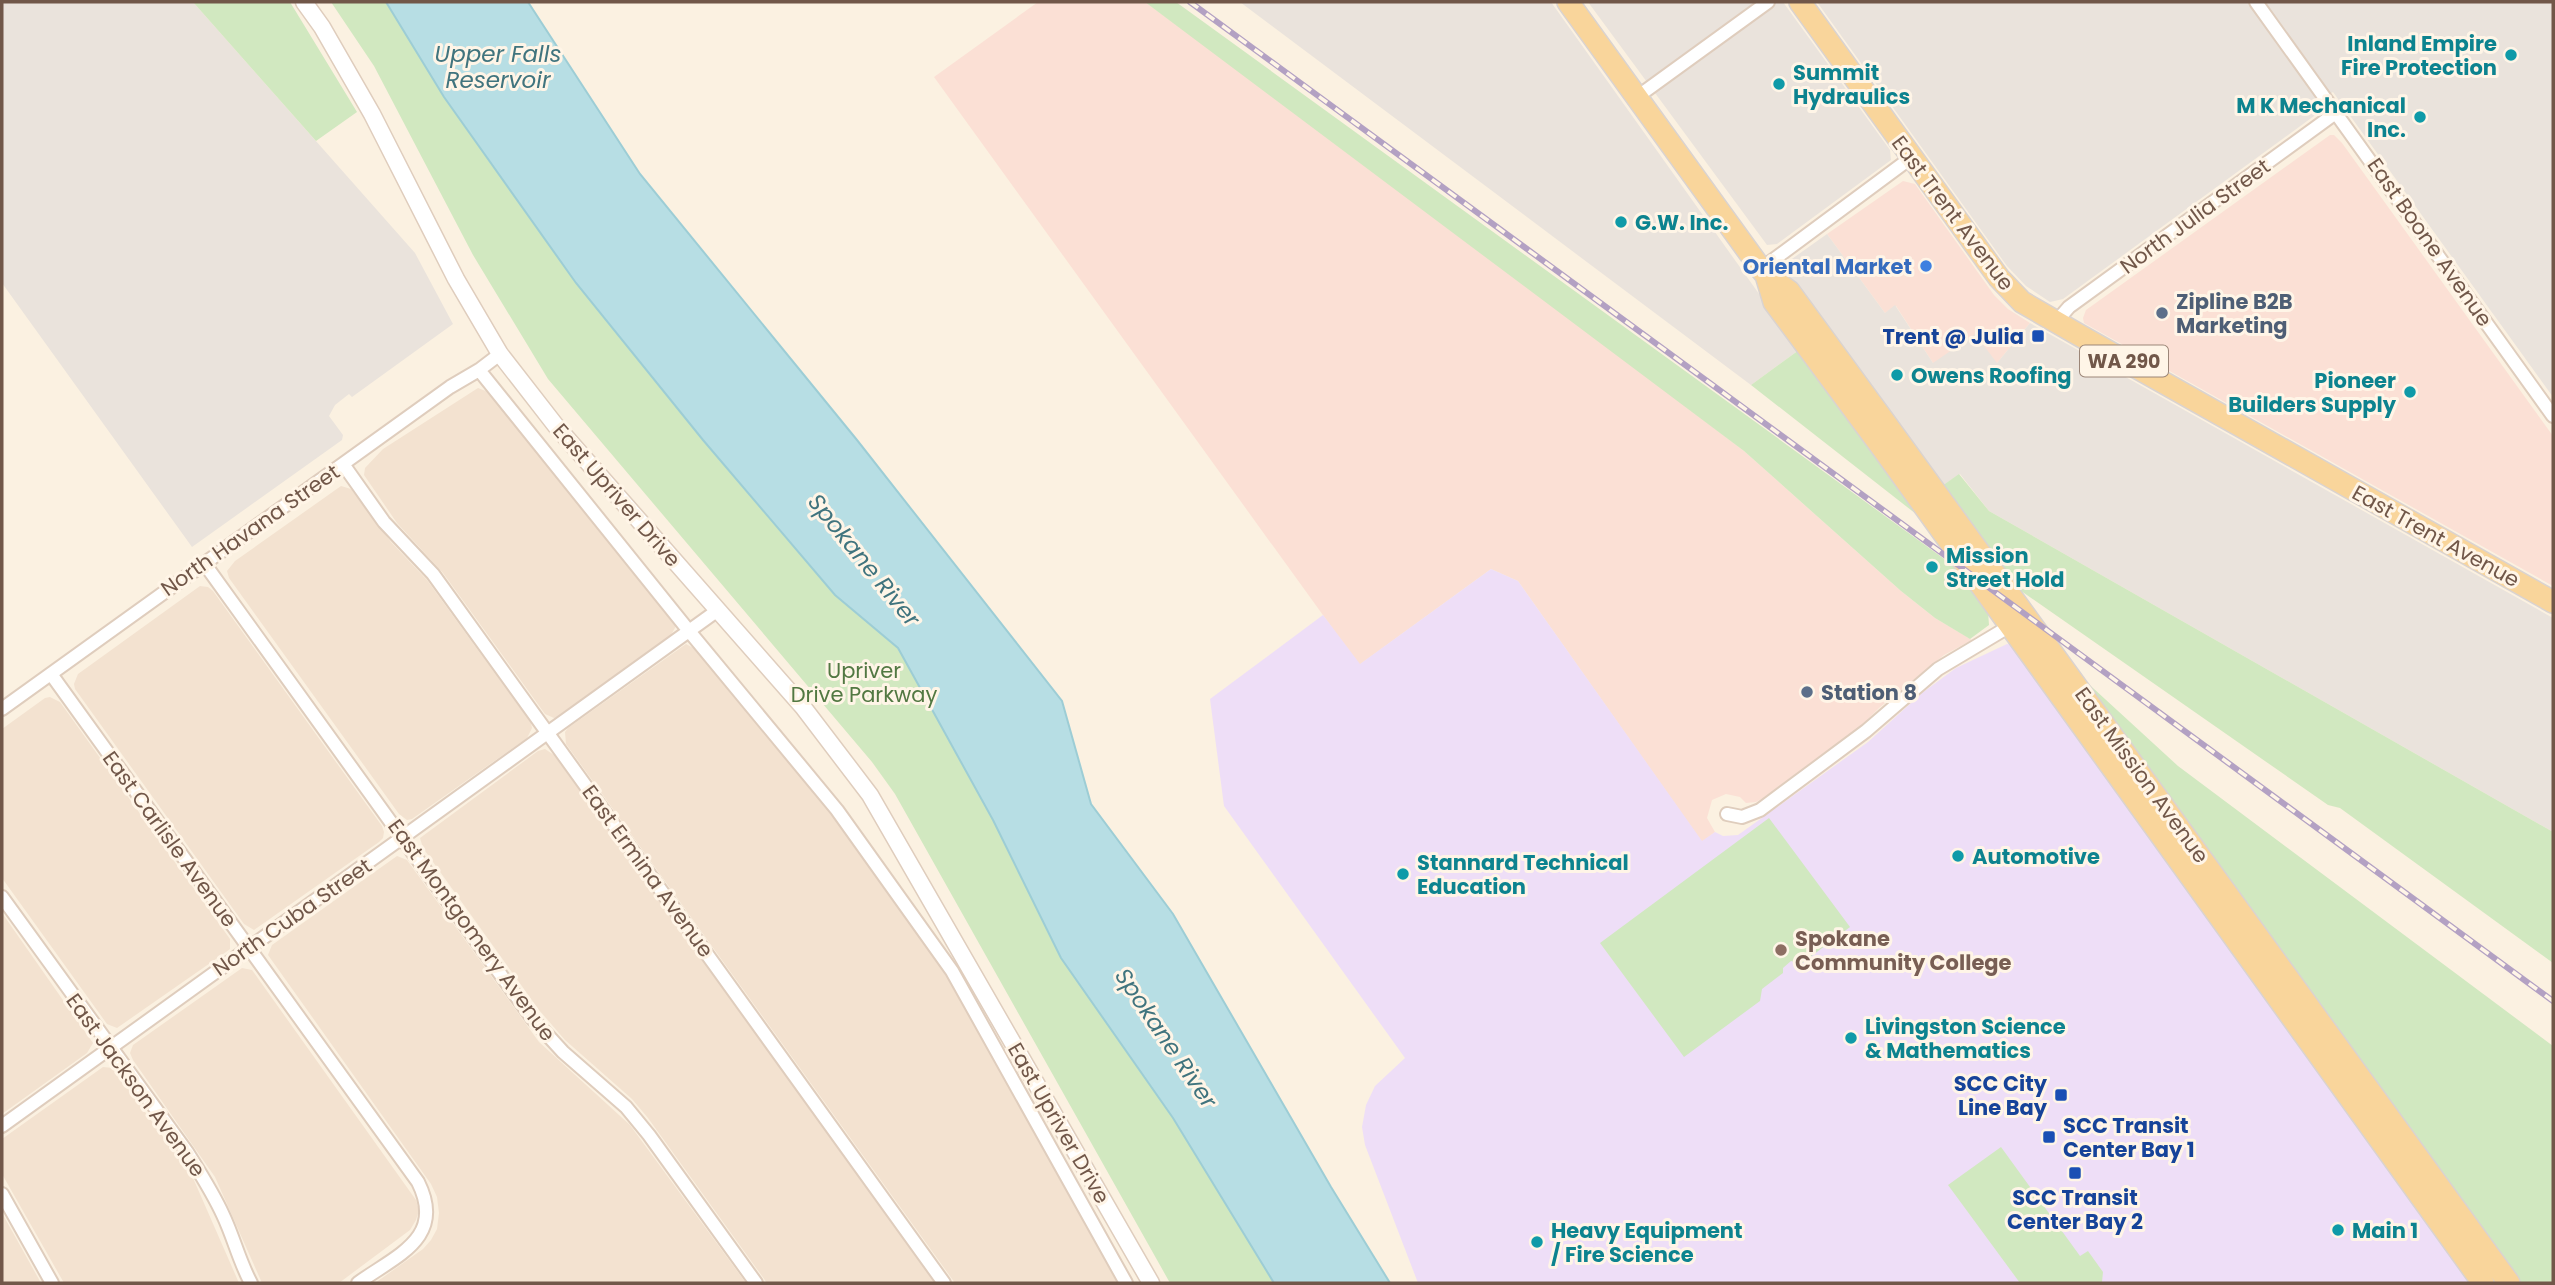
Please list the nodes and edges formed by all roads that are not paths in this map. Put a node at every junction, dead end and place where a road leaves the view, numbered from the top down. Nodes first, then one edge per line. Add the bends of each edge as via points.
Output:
1 (304, 2) edge
2 (1568, 2) edge
3 (1768, 2) edge
4 (1800, 2) edge
5 (2256, 2) edge
6 (1637, 97) junction
7 (2337, 112) junction
8 (1912, 158) junction
9 (1763, 272) junction
10 (2056, 323) junction
11 (500, 354) junction
12 (479, 370) junction
13 (2553, 416) edge
14 (343, 464) junction
15 (204, 562) junction
16 (2553, 602) edge
17 (719, 610) junction
18 (2018, 621) junction
19 (689, 631) junction
20 (51, 674) junction
21 (2, 709) edge
22 (549, 733) junction
23 (1727, 814) dead end
24 (404, 838) junction
25 (2, 897) edge
26 (248, 948) junction
27 (968, 963) junction
28 (952, 971) junction
29 (109, 1048) junction
30 (2, 1126) edge
31 (2, 1195) edge
32 (52, 1283) edge
33 (251, 1283) edge
34 (358, 1283) edge
35 (756, 1283) edge
36 (944, 1283) edge
37 (1126, 1283) edge
38 (1152, 1283) edge
39 (2483, 1283) edge
40 (2509, 1283) edge

1 - 11 street, East Upriver Drive via 372,114 456,279
2 - 6 main road, East Mission Avenue
3 - 6 street
4 - 8 main road, East Trent Avenue / WA 290
5 - 7 street, East Boone Avenue
6 - 9 main road, East Mission Avenue
7 - 10 street, North Julia Street via 2069,307
7 - 13 street, East Boone Avenue
8 - 9 street
8 - 10 main road, East Trent Avenue / WA 290 via 2004,285
9 - 18 main road, East Mission Avenue via 1774,302
10 - 16 main road, East Trent Avenue / WA 290
11 - 12 street, North Havana Street
11 - 17 street, East Upriver Drive via 556,426
12 - 14 street, North Havana Street
12 - 19 street, East Upriver Drive
14 - 15 street, North Havana Street
14 - 22 street, East Ermina Avenue via 384,522 433,573
15 - 20 street, North Havana Street
15 - 24 street, East Montgomery Avenue
17 - 19 street, North Cuba Street
17 - 27 street, East Upriver Drive via 803,707 870,795
18 - 23 street via 1938,669 1866,731 1760,810 1742,817
18 - 39 main road, East Mission Avenue
18 - 40 main road, East Mission Avenue
19 - 22 street, North Cuba Street
19 - 28 street, East Upriver Drive via 837,810
20 - 21 street, North Havana Street
20 - 26 street, East Carlisle Avenue
22 - 24 street, North Cuba Street
22 - 36 street, East Ermina Avenue
24 - 26 street, North Cuba Street
24 - 35 street, East Montgomery Avenue via 531,1018 626,1107
25 - 29 street, East Jackson Avenue
26 - 29 street, North Cuba Street
26 - 34 street, East Carlisle Avenue via 424,1195 428,1212 424,1231
27 - 28 street
27 - 38 street, East Upriver Drive
28 - 37 street, East Upriver Drive
29 - 30 street, North Cuba Street
29 - 33 street, East Jackson Avenue via 209,1186
31 - 32 street

